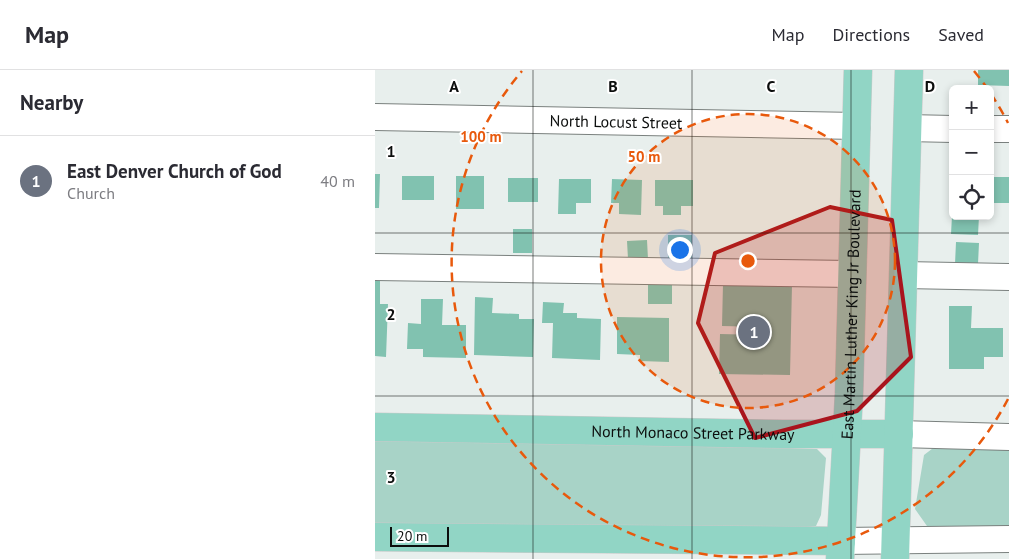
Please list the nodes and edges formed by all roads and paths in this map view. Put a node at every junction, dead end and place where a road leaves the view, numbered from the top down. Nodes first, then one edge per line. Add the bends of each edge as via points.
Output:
1 (858, 70) edge
2 (909, 70) edge
3 (375, 117) edge
4 (857, 126) junction
5 (931, 129) edge
6 (994, 129) edge
7 (1009, 130) edge
8 (375, 267) edge
9 (853, 274) junction
10 (904, 275) junction
11 (1009, 277) edge
12 (375, 427) edge
13 (847, 434) junction
14 (899, 434) junction
15 (1009, 437) edge
16 (375, 537) edge
17 (1009, 539) edge
18 (841, 550) edge
19 (895, 550) edge

1 - 4 main road, East Martin Luther King Jr Boulevard
2 - 5 main road
3 - 4 street, North Locust Street
4 - 9 main road, East Martin Luther King Jr Boulevard
5 - 10 main road
6 - 7 street
8 - 9 street
9 - 13 main road, East Martin Luther King Jr Boulevard
10 - 11 street
10 - 14 main road
12 - 13 main road, North Monaco Street Parkway
13 - 14 main road, North Monaco Street Parkway
13 - 18 main road, East Martin Luther King Jr Boulevard
14 - 15 street, North Monaco Street Parkway
14 - 19 main road
16 - 18 main road
17 - 19 street
18 - 19 street

